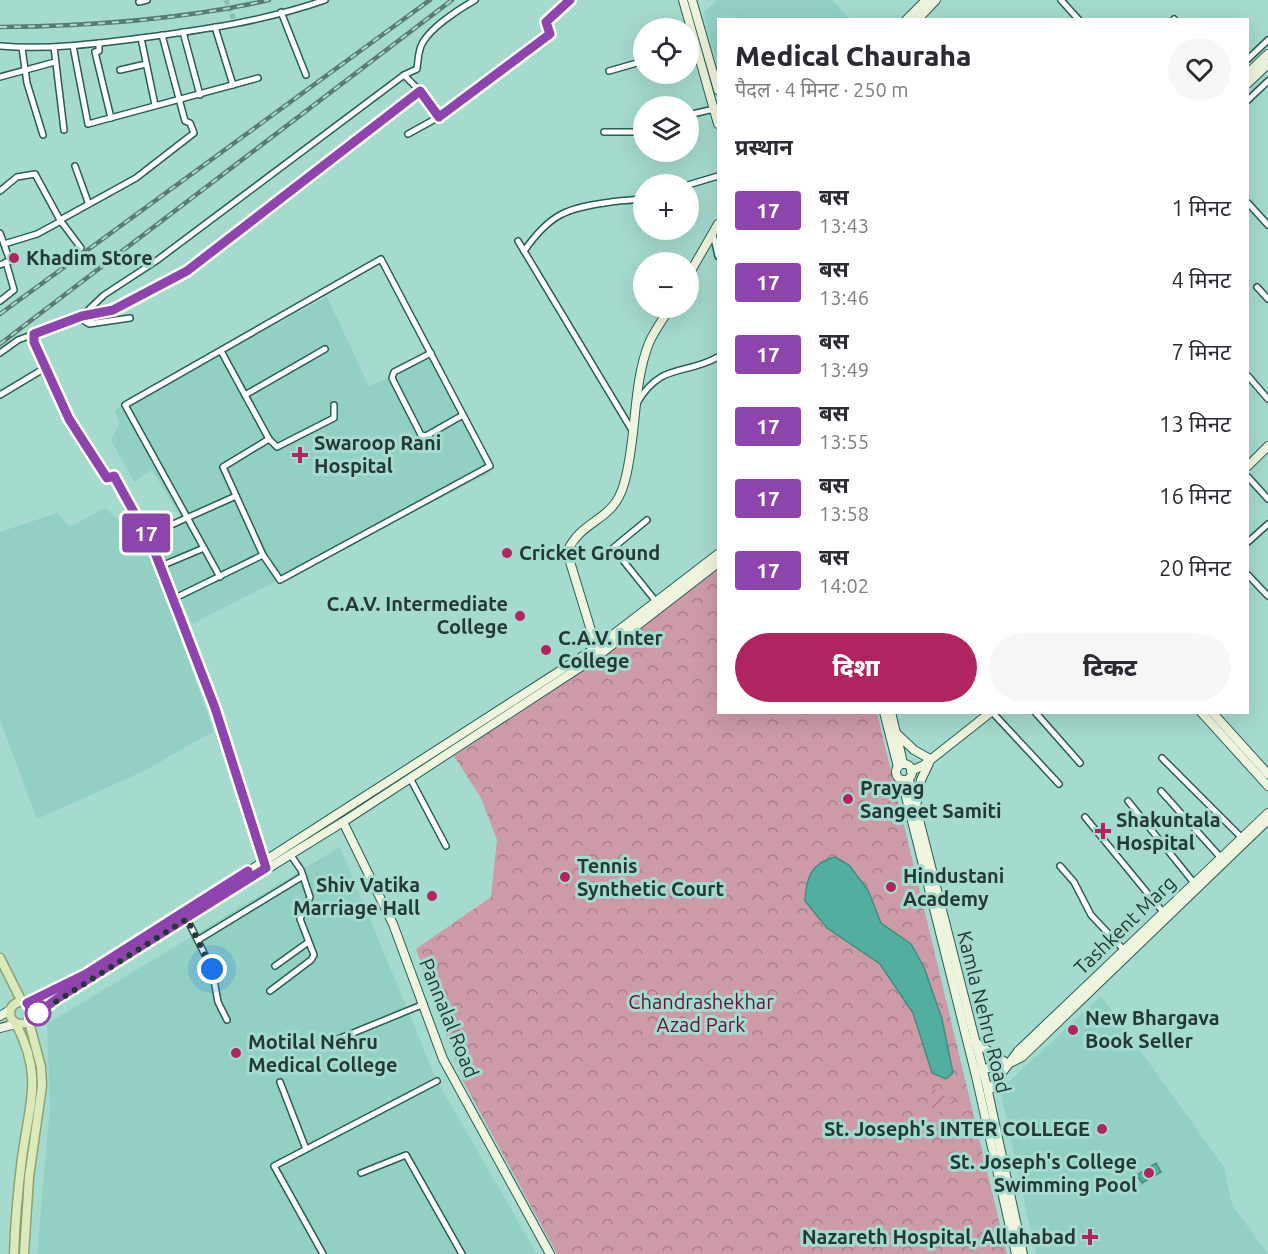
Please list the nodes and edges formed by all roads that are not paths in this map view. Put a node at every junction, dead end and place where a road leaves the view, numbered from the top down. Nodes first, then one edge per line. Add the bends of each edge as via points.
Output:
1 (147, 0) edge
2 (325, 0) edge
3 (475, 0) edge
4 (570, 0) edge
5 (683, 0) edge
6 (692, 0) edge
7 (926, 0) edge
8 (936, 0) edge
9 (1061, 0) edge
10 (139, 2) dead end
11 (281, 12) junction
12 (686, 18) edge
13 (908, 18) edge
14 (918, 18) edge
15 (1077, 18) edge
16 (215, 27) junction
17 (183, 32) junction
18 (162, 35) junction
19 (141, 38) junction
20 (1268, 40) edge
21 (99, 43) junction
22 (0, 46) edge
23 (73, 46) junction
24 (54, 47) junction
25 (22, 48) junction
26 (1268, 54) edge
27 (1249, 58) edge
28 (55, 62) junction
29 (146, 64) junction
30 (633, 64) edge
31 (1268, 64) edge
32 (699, 67) edge
33 (25, 70) junction
34 (120, 70) dead end
35 (609, 71) dead end
36 (1249, 72) edge
37 (306, 75) dead end
38 (404, 75) junction
39 (0, 77) edge
40 (258, 78) dead end
41 (1268, 81) edge
42 (1249, 82) edge
43 (233, 85) junction
44 (717, 87) edge
45 (420, 91) junction
46 (200, 95) junction
47 (181, 99) junction
48 (1249, 99) edge
49 (155, 105) junction
50 (714, 109) junction
51 (699, 112) edge
52 (111, 117) junction
53 (439, 117) junction
54 (717, 120) edge
55 (63, 130) dead end
56 (604, 132) dead end
57 (633, 132) edge
58 (408, 134) dead end
59 (43, 135) dead end
60 (75, 166) dead end
61 (717, 176) edge
62 (699, 182) edge
63 (0, 191) edge
64 (633, 199) edge
65 (88, 202) junction
66 (1249, 204) edge
67 (61, 220) junction
68 (1268, 225) edge
69 (717, 226) edge
70 (0, 233) edge
71 (713, 234) junction
72 (518, 241) dead end
73 (4, 244) junction
74 (81, 248) dead end
75 (525, 251) junction
76 (717, 252) edge
77 (699, 258) edge
78 (3, 264) edge
79 (1257, 286) dead end
80 (1268, 299) edge
81 (0, 301) edge
82 (80, 317) junction
83 (130, 318) dead end
84 (664, 318) edge
85 (34, 334) junction
86 (325, 350) dead end
87 (221, 351) junction
88 (0, 353) edge
89 (430, 353) junction
90 (717, 357) edge
91 (45, 368) junction
92 (1249, 377) edge
93 (1255, 385) junction
94 (1249, 390) edge
95 (0, 395) edge
96 (245, 395) junction
97 (1268, 399) edge
98 (637, 403) junction
99 (334, 405) dead end
100 (463, 415) junction
101 (633, 432) junction
102 (269, 439) junction
103 (1268, 446) edge
104 (1249, 465) edge
105 (1249, 478) edge
106 (236, 496) junction
107 (1268, 499) edge
108 (188, 518) junction
109 (647, 520) dead end
110 (1268, 524) edge
111 (162, 529) dead end
112 (1249, 541) edge
113 (204, 548) junction
114 (263, 555) junction
115 (717, 555) edge
116 (717, 564) edge
117 (160, 566) junction
118 (1249, 576) edge
119 (220, 577) junction
120 (1268, 596) edge
121 (173, 599) junction
122 (659, 605) junction
123 (598, 651) junction
124 (885, 714) edge
125 (891, 714) edge
126 (988, 714) edge
127 (993, 714) edge
128 (1037, 714) edge
129 (1203, 714) edge
130 (1214, 714) edge
131 (896, 733) junction
132 (1162, 758) dead end
133 (930, 759) junction
134 (1080, 763) dead end
135 (905, 767) junction
136 (1268, 774) edge
137 (410, 778) junction
138 (905, 781) junction
139 (1059, 784) dead end
140 (1268, 786) edge
141 (1161, 791) dead end
142 (1128, 801) dead end
143 (916, 808) junction
144 (1268, 813) edge
145 (1085, 817) dead end
146 (1268, 820) edge
147 (343, 822) junction
148 (1242, 838) junction
149 (446, 846) dead end
150 (290, 854) junction
151 (1221, 858) junction
152 (265, 865) junction
153 (1060, 866) dead end
154 (303, 876) junction
155 (1194, 883) junction
156 (1163, 912) junction
157 (187, 919) junction
158 (198, 940) junction
159 (307, 943) junction
160 (1124, 950) junction
161 (0, 958) edge
162 (275, 966) dead end
163 (270, 991) dead end
164 (424, 1004) junction
165 (18, 1005) junction
166 (0, 1016) edge
167 (227, 1020) dead end
168 (30, 1021) junction
169 (16, 1024) junction
170 (0, 1028) edge
171 (975, 1042) junction
172 (326, 1044) dead end
173 (1008, 1064) junction
174 (978, 1071) junction
175 (437, 1081) dead end
176 (280, 1082) dead end
177 (988, 1092) junction
178 (306, 1149) junction
179 (361, 1173) dead end
180 (14, 1254) edge
181 (24, 1254) edge
182 (323, 1254) edge
183 (462, 1254) edge
184 (550, 1254) edge
185 (1016, 1254) edge
186 (1023, 1254) edge

1 - 10 street
2 - 11 street
3 - 38 street via 433,32 421,46 417,69
4 - 53 street via 546,22 550,34
5 - 12 main road
6 - 44 main road
7 - 13 main road
8 - 14 main road
9 - 15 street
11 - 16 street
11 - 37 street
16 - 17 street
16 - 43 street
17 - 18 street
17 - 46 street
18 - 19 street
18 - 47 street
19 - 21 street
19 - 29 street
20 - 27 street
21 - 23 street
21 - 52 street via 99,51 95,52
22 - 25 street
23 - 24 street
23 - 52 street via 88,124
24 - 25 street
24 - 28 street
25 - 33 street
26 - 36 main road
28 - 33 street
28 - 55 street
29 - 34 street
29 - 49 street
30 - 35 street
31 - 42 main road
32 - 50 main road
33 - 39 street
33 - 59 street
38 - 45 street
38 - 82 street via 156,261 104,295
40 - 43 street
41 - 48 street
43 - 46 street
45 - 53 street
45 - 82 street via 187,271 113,310
46 - 47 street
47 - 49 street
47 - 65 street via 185,121 194,133 136,178
49 - 52 street
50 - 51 street
50 - 54 main road
53 - 58 street
56 - 57 street
60 - 65 street
61 - 62 street
63 - 67 street via 17,177 35,174
64 - 75 street via 559,214 541,227
65 - 67 street
66 - 68 street
67 - 73 street via 37,234
67 - 74 street
69 - 71 main road
70 - 73 street
71 - 76 street
71 - 77 main road
72 - 75 street
73 - 78 street via 10,261
75 - 101 street
78 - 81 street via 14,290
79 - 80 street
82 - 83 street via 89,324
82 - 85 street
84 - 98 main road via 649,344
85 - 88 street
85 - 91 street
86 - 96 street
87 - 89 street via 381,259
87 - 96 street
87 - 108 street via 125,405
89 - 100 street
89 - 100 street via 394,372 392,378 421,435 426,436
90 - 98 street via 667,372 647,387
91 - 95 street
91 - 117 street via 90,453 107,478 114,476
92 - 93 street
93 - 94 street
93 - 97 street
96 - 102 street
98 - 101 main road
99 - 102 street via 334,418 277,447
100 - 114 street via 490,466 280,580
101 - 123 main road via 625,483 616,505 584,528 567,552
102 - 106 street via 223,467
103 - 104 main road
105 - 107 street
106 - 108 street
106 - 114 street
108 - 111 street
108 - 113 street
109 - 122 street via 613,548
110 - 112 street
113 - 117 street
113 - 119 street
114 - 119 street
115 - 122 main road
116 - 122 main road
117 - 121 street
118 - 120 street
119 - 121 street
121 - 152 street via 215,708
122 - 123 main road
123 - 137 main road
123 - 152 main road
124 - 135 main road
125 - 131 main road
126 - 133 main road
127 - 139 street
128 - 134 street
129 - 140 main road
130 - 136 main road
131 - 133 main road
131 - 135 main road
132 - 148 street
133 - 135 main road
133 - 143 main road
135 - 138 main road
135 - 138 main road via 897,774
137 - 147 main road
137 - 149 street
138 - 143 main road, Kamla Nehru Road
138 - 174 main road, Kamla Nehru Road
141 - 151 street
142 - 155 street
143 - 171 main road, Kamla Nehru Road
144 - 148 main road, Tashkent Marg
145 - 156 street
146 - 173 main road, Tashkent Marg via 1022,1057
147 - 150 main road
147 - 164 main road, Pannalal Road via 393,924
148 - 151 main road, Tashkent Marg
150 - 152 main road
150 - 154 street
151 - 155 main road, Tashkent Marg
152 - 157 main road
152 - 165 main road via 96,968
153 - 160 street via 1074,882 1091,915
154 - 158 street
154 - 159 street via 310,897 300,919
155 - 156 main road, Tashkent Marg
156 - 160 main road, Tashkent Marg
157 - 158 street
157 - 168 main road via 55,1000
158 - 167 street via 212,969 218,1002
159 - 162 street
159 - 163 street via 313,951 311,960
160 - 173 main road, Tashkent Marg
161 - 165 main road
164 - 172 street
164 - 184 main road, Pannalal Road via 443,1059
165 - 166 main road
165 - 168 main road via 32,1010
165 - 169 main road via 10,1017
168 - 169 main road
168 - 181 main road via 42,1086 29,1178
169 - 170 main road
169 - 180 main road via 33,1067 33,1084
171 - 173 main road
171 - 174 main road, Kamla Nehru Road
173 - 174 main road, Tashkent Marg
173 - 177 main road
174 - 177 main road, Kamla Nehru Road
174 - 185 main road, Kamla Nehru Road
175 - 178 street
176 - 178 street
177 - 186 main road, Kamla Nehru Road
178 - 182 street via 274,1166
179 - 183 street via 406,1155

